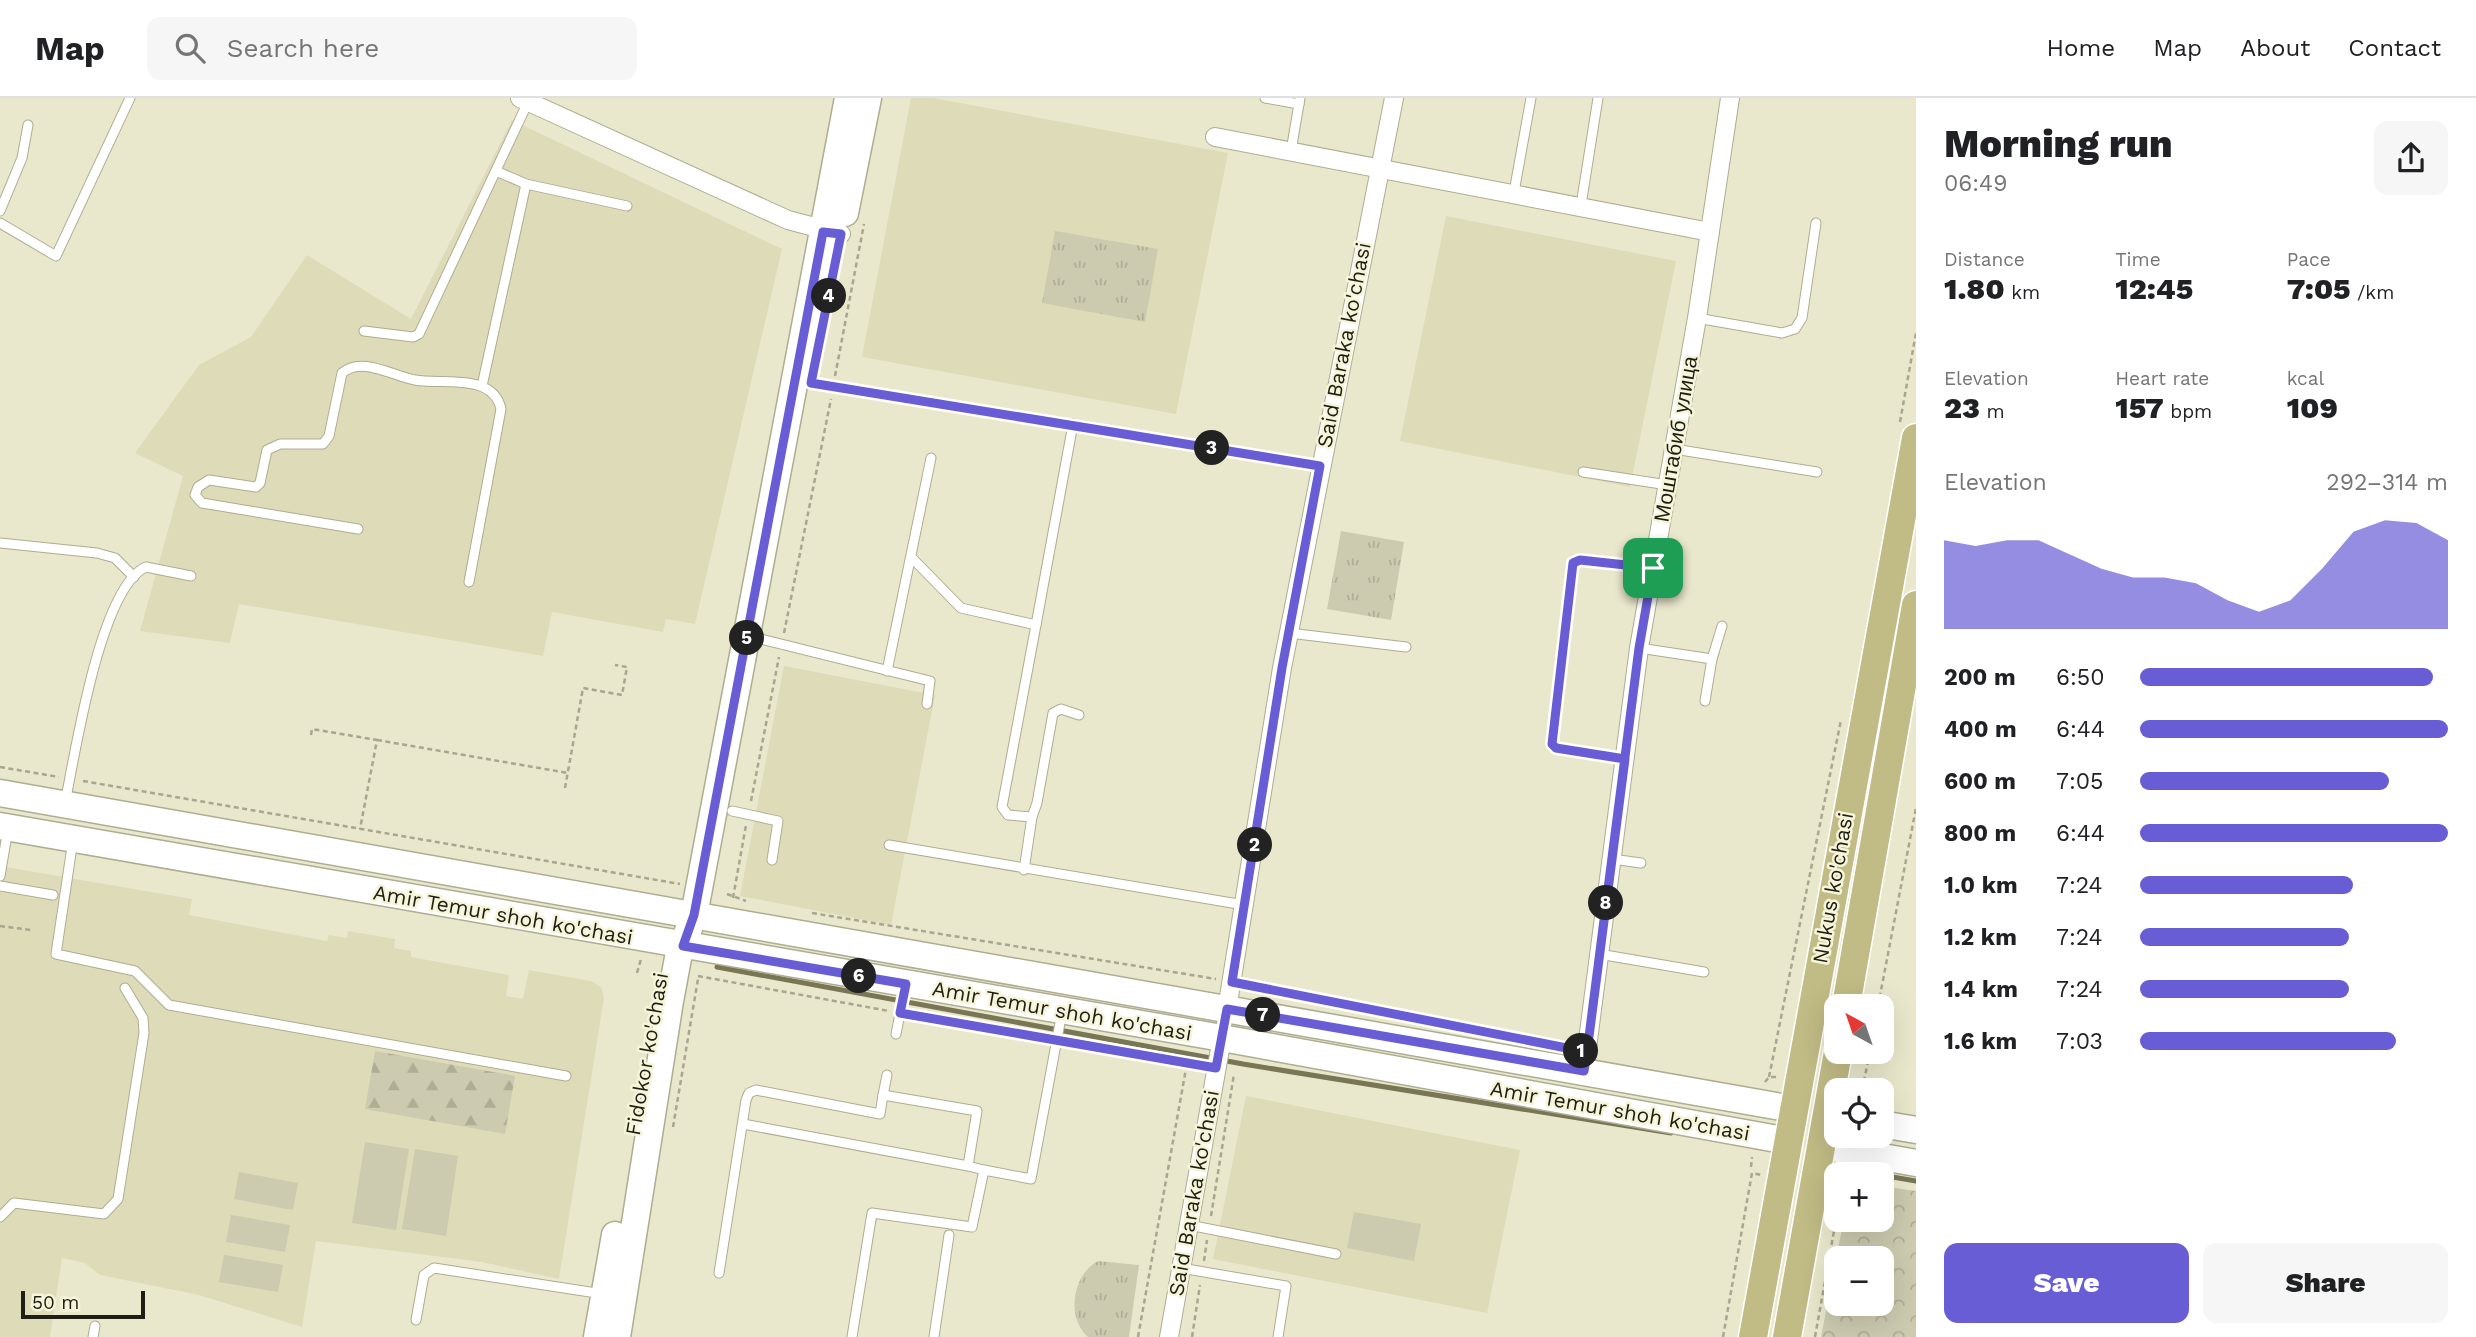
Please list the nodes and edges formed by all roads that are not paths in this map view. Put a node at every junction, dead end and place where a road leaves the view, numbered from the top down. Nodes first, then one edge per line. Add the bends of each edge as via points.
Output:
1 (130, 98) edge
2 (848, 98) edge
3 (868, 98) edge
4 (1265, 98) edge
5 (1394, 98) edge
6 (1531, 98) edge
7 (1598, 98) edge
8 (1730, 98) edge
9 (524, 100) edge
10 (1300, 101) edge
11 (28, 124) dead end
12 (1214, 137) dead end
13 (1291, 151) junction
14 (1379, 167) junction
15 (496, 171) junction
16 (526, 184) junction
17 (1514, 192) junction
18 (1581, 205) junction
19 (627, 206) dead end
20 (0, 211) edge
21 (0, 223) edge
22 (1816, 223) dead end
23 (1710, 232) junction
24 (832, 233) junction
25 (1697, 318) junction
26 (364, 331) dead end
27 (813, 383) junction
28 (482, 386) junction
29 (1073, 424) junction
30 (1916, 438) edge
31 (1674, 449) junction
32 (931, 458) dead end
33 (1320, 466) junction
34 (1583, 472) dead end
35 (1817, 472) dead end
36 (1668, 485) junction
37 (358, 529) dead end
38 (0, 543) edge
39 (911, 557) junction
40 (1653, 568) junction
41 (191, 576) dead end
42 (134, 577) junction
43 (469, 582) dead end
44 (1916, 605) edge
45 (1036, 625) junction
46 (1722, 626) dead end
47 (1289, 633) junction
48 (771, 641) junction
49 (1406, 646) dead end
50 (1639, 648) junction
51 (1712, 659) junction
52 (887, 671) junction
53 (1705, 701) dead end
54 (927, 704) dead end
55 (1079, 715) dead end
56 (1625, 759) junction
57 (66, 791) junction
58 (0, 793) edge
59 (740, 813) junction
60 (1032, 817) junction
61 (4, 826) edge
62 (73, 838) junction
63 (889, 845) dead end
64 (1612, 859) junction
65 (772, 860) dead end
66 (1641, 863) dead end
67 (1024, 870) junction
68 (0, 876) edge
69 (0, 886) edge
70 (53, 895) dead end
71 (1246, 906) junction
72 (703, 917) junction
73 (675, 945) junction
74 (1600, 954) junction
75 (1704, 972) dead end
76 (125, 988) dead end
77 (1848, 994) edge
78 (903, 1000) junction
79 (1227, 1009) junction
80 (1061, 1017) junction
81 (896, 1034) dead end
82 (1222, 1038) junction
83 (1584, 1071) junction
84 (887, 1075) dead end
85 (566, 1076) dead end
86 (883, 1095) junction
87 (1578, 1103) junction
88 (1793, 1109) junction
89 (1824, 1114) edge
90 (743, 1124) junction
91 (1894, 1126) edge
92 (1916, 1130) edge
93 (1824, 1135) edge
94 (1788, 1141) junction
95 (1820, 1146) junction
96 (1916, 1163) edge
97 (968, 1166) junction
98 (984, 1170) junction
99 (0, 1217) edge
100 (1189, 1225) junction
101 (949, 1235) dead end
102 (1336, 1254) dead end
103 (1181, 1268) junction
104 (719, 1273) dead end
105 (604, 1294) junction
106 (416, 1320) dead end
107 (95, 1326) dead end
108 (93, 1337) edge
109 (597, 1337) edge
110 (617, 1337) edge
111 (852, 1337) edge
112 (934, 1337) edge
113 (1169, 1337) edge
114 (1278, 1337) edge
115 (1753, 1337) edge
116 (1787, 1337) edge

1 - 21 lane via 56,256
2 - 24 main road
3 - 24 main road
4 - 10 lane
5 - 14 street, Said Baraka ko'chasi
6 - 17 lane
7 - 18 lane
8 - 23 street, Моштабиб улица
9 - 15 lane
9 - 24 street via 788,220
10 - 13 lane
11 - 20 lane via 22,158
12 - 13 street
13 - 14 street
14 - 17 street
14 - 33 street, Said Baraka ko'chasi
15 - 16 lane
15 - 26 lane via 419,334
16 - 19 lane
16 - 28 lane
17 - 18 street
18 - 23 street
22 - 25 lane via 1802,318 1795,329 1782,333
23 - 25 street, Моштабиб улица
24 - 27 main road
25 - 31 street, Моштабиб улица
27 - 29 lane
27 - 48 main road
27 - 72 main road
28 - 37 lane via 440,379 417,381 350,366 342,373 323,444 274,446 267,450 256,486 209,480 195,495 202,503
28 - 43 lane via 499,400 501,409
29 - 33 lane
29 - 45 lane
30 - 88 main road, Nukus ko'chasi
31 - 35 lane
31 - 36 street, Моштабиб улица
32 - 39 lane
33 - 47 street, Said Baraka ko'chasi
34 - 36 lane
36 - 40 street, Моштабиб улица
38 - 42 lane via 97,552 115,558
39 - 45 lane via 961,608
39 - 52 lane
40 - 50 street, Моштабиб улица
40 - 56 lane via 1573,563 1552,744
41 - 42 lane via 146,567
42 - 57 lane via 98,647
44 - 77 main road, Nukus ko'chasi
45 - 60 lane via 1002,807 1008,815
46 - 51 lane
47 - 49 lane
47 - 71 street, Said Baraka ko'chasi
48 - 52 lane
48 - 59 main road
50 - 51 lane
50 - 56 street, Моштабиб улица
51 - 53 lane
52 - 54 lane via 930,681
55 - 60 lane via 1061,709 1053,713
56 - 64 street, Моштабиб улица
57 - 58 main road, Amir Temur shoh ko'chasi
57 - 72 main road, Amir Temur shoh ko'chasi
59 - 65 lane via 778,821
59 - 72 main road
60 - 67 lane
61 - 62 main road, Amir Temur shoh ko'chasi
61 - 68 lane
62 - 73 main road, Amir Temur shoh ko'chasi
62 - 85 lane via 56,954 135,971 169,1005
63 - 67 lane
64 - 66 lane
64 - 74 street, Моштабиб улица
67 - 71 lane
69 - 70 lane
71 - 79 street, Said Baraka ko'chasi
72 - 73 main road, Fidokor ko'chasi
72 - 79 main road, Amir Temur shoh ko'chasi
73 - 78 main road, Amir Temur shoh ko'chasi
73 - 105 main road, Fidokor ko'chasi
73 - 110 main road, Fidokor ko'chasi
74 - 75 lane
74 - 83 street, Моштабиб улица
76 - 99 lane via 143,1018 144,1033 118,1199 104,1213 14,1203
78 - 80 main road, Amir Temur shoh ko'chasi
78 - 81 lane
79 - 82 main road, Said Baraka ko'chasi
79 - 83 main road, Amir Temur shoh ko'chasi
80 - 82 main road, Amir Temur shoh ko'chasi
80 - 98 lane via 1031,1179
82 - 87 main road, Amir Temur shoh ko'chasi
82 - 100 street, Said Baraka ko'chasi
83 - 87 main road
83 - 88 main road, Amir Temur shoh ko'chasi
84 - 86 lane
86 - 90 lane via 880,1114 756,1090 746,1100
86 - 97 lane via 977,1111
87 - 94 main road, Amir Temur shoh ko'chasi
88 - 89 main road, Amir Temur shoh ko'chasi
88 - 94 main road, Nukus ko'chasi
90 - 97 lane
90 - 104 lane
91 - 92 main road
93 - 95 main road
94 - 95 main road, Amir Temur shoh ko'chasi
94 - 115 main road, Nukus ko'chasi
95 - 96 main road, Amir Temur shoh ko'chasi
95 - 116 main road
97 - 98 lane
98 - 111 lane via 972,1227 872,1213
100 - 102 lane
100 - 103 street, Said Baraka ko'chasi
101 - 112 lane
103 - 113 street, Said Baraka ko'chasi
103 - 114 lane via 1286,1286
105 - 106 lane via 434,1269 424,1275
105 - 109 main road, Fidokor ko'chasi
107 - 108 lane

